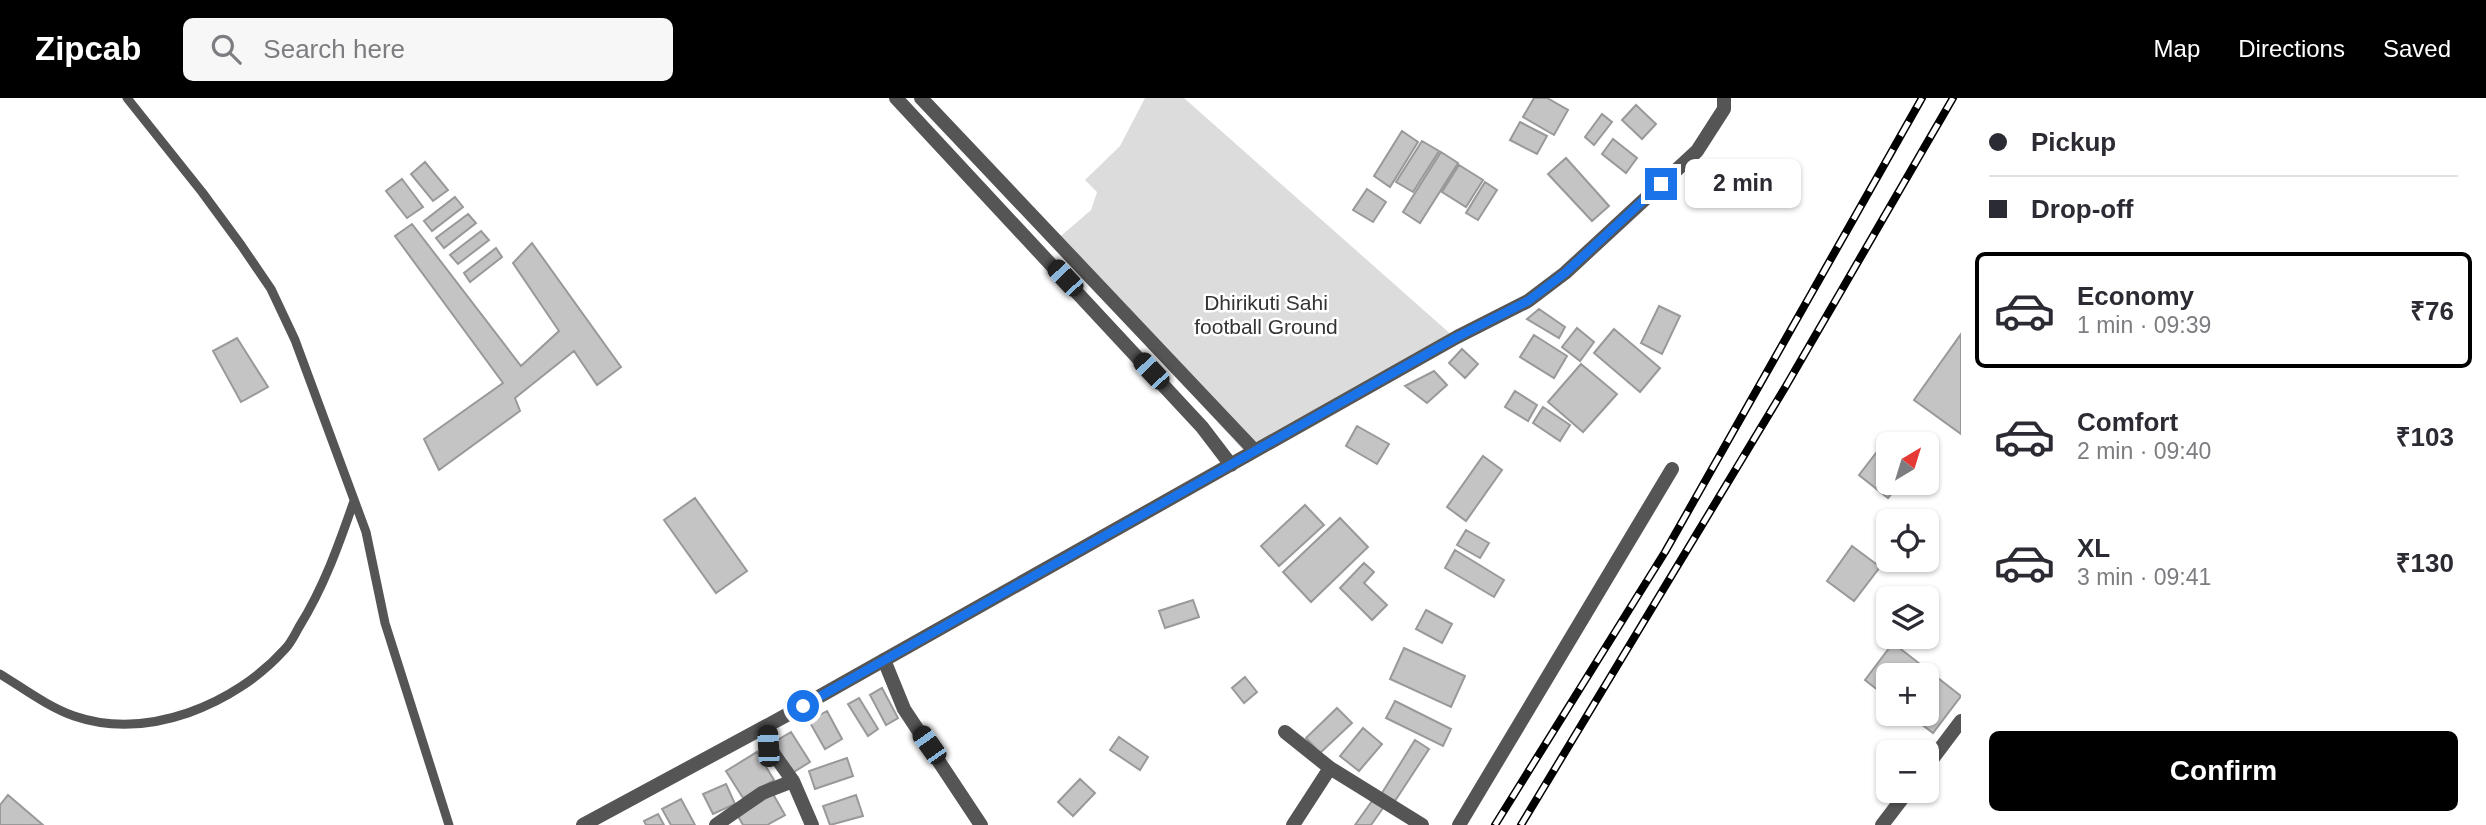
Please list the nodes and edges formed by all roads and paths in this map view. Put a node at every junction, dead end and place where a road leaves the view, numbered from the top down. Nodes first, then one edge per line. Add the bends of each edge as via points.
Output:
1 (127, 98) edge
2 (896, 98) edge
3 (921, 98) edge
4 (1724, 98) edge
5 (1255, 451) junction
6 (1231, 465) junction
7 (1672, 469) dead end
8 (354, 501) junction
9 (884, 660) junction
10 (0, 674) edge
11 (767, 726) junction
12 (1959, 728) edge
13 (1285, 732) dead end
14 (1939, 752) edge
15 (1330, 768) junction
16 (793, 781) junction
17 (1899, 803) edge
18 (449, 825) edge
19 (583, 825) edge
20 (716, 825) edge
21 (812, 825) edge
22 (981, 825) edge
23 (1293, 825) edge
24 (1422, 825) edge
25 (1459, 825) edge
26 (1882, 825) edge

1 - 8 lane via 271,289 295,340
2 - 6 street via 1202,427
3 - 5 street
4 - 5 street via 1724,109 1697,151 1565,273 1528,301
5 - 6 street
6 - 9 street
7 - 25 street
8 - 10 lane via 316,600 286,649 217,701 176,717 106,724 72,716
8 - 18 lane via 366,532 385,623
9 - 11 street
9 - 22 street via 904,709
11 - 16 street via 768,746
11 - 19 street
12 - 14 street
13 - 15 street
15 - 23 street
15 - 24 street
16 - 20 street via 762,793
16 - 21 street
17 - 26 street

